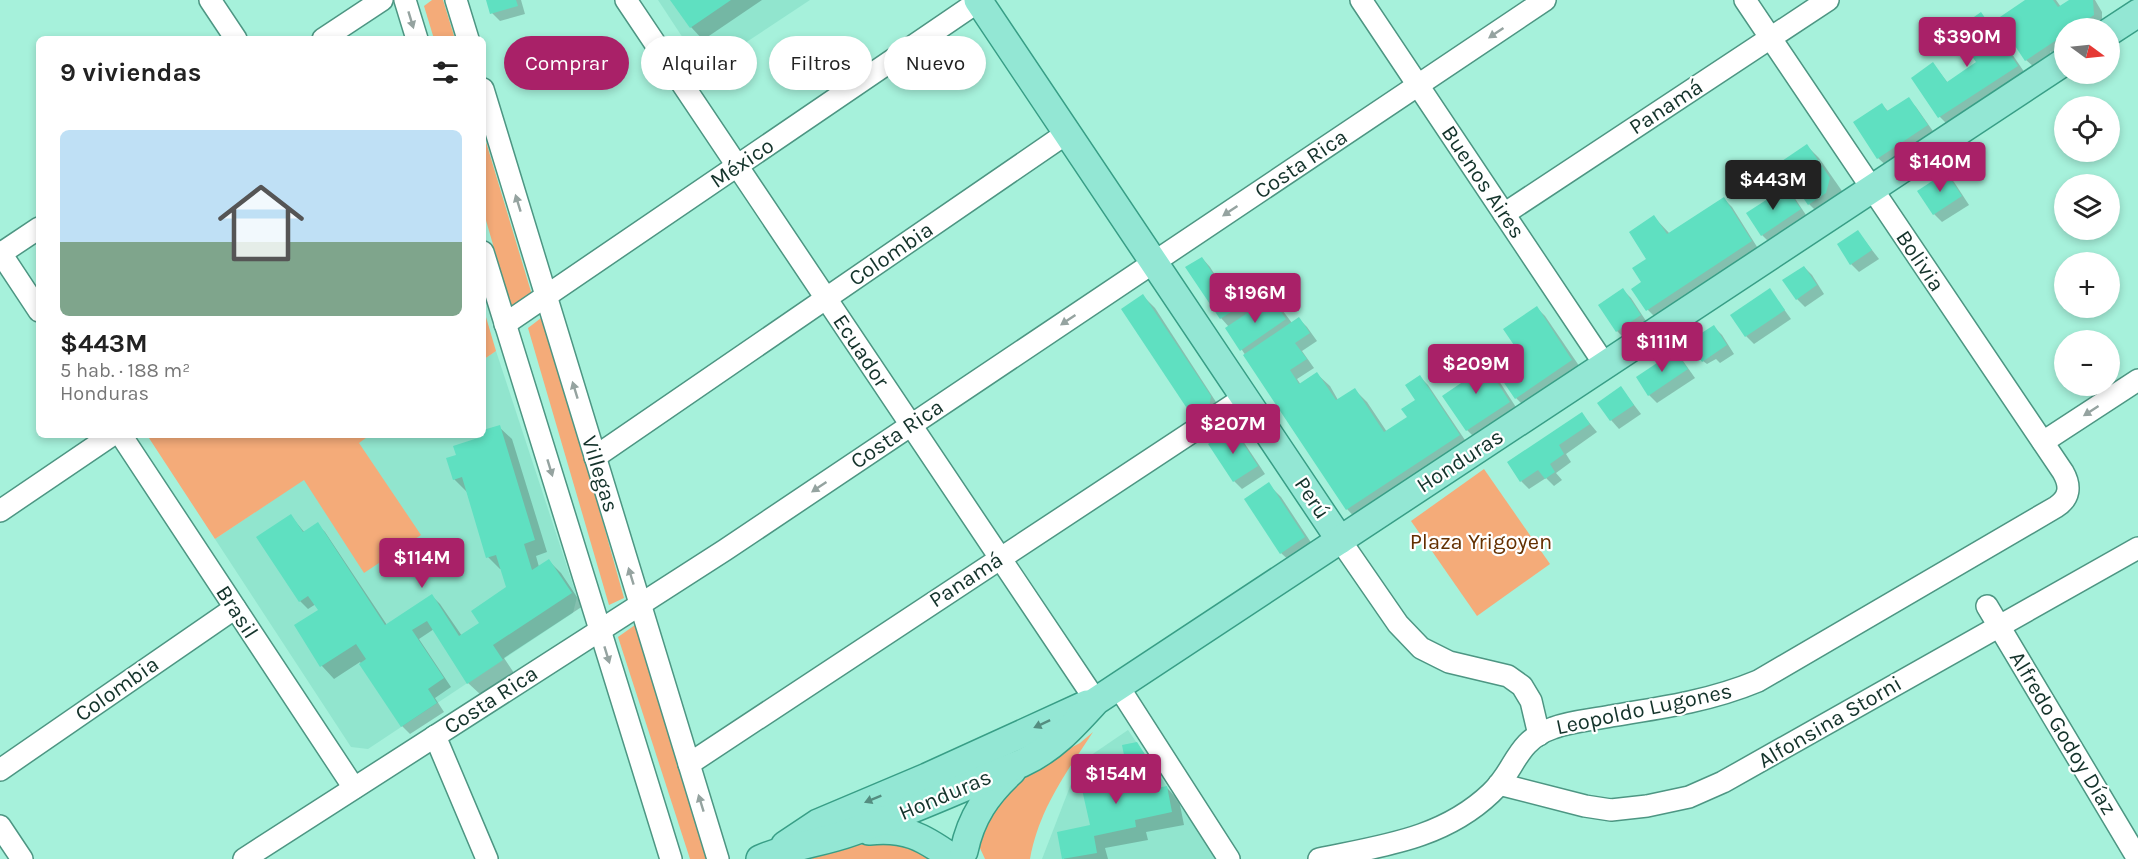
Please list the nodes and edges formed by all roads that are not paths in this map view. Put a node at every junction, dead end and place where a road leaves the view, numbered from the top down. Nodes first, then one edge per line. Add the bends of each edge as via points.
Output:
1 (210, 0) edge
2 (382, 0) edge
3 (405, 0) edge
4 (456, 0) edge
5 (626, 0) edge
6 (1362, 0) edge
7 (1545, 0) edge
8 (1745, 0) edge
9 (1828, 0) edge
10 (979, 1) edge
11 (2133, 9) edge
12 (2120, 21) edge
13 (234, 36) edge
14 (328, 36) edge
15 (416, 36) edge
16 (467, 36) edge
17 (1770, 38) junction
18 (2054, 69) edge
19 (1418, 85) junction
20 (486, 99) edge
21 (1067, 133) junction
22 (737, 166) junction
23 (1872, 189) junction
24 (1504, 214) junction
25 (36, 230) edge
26 (0, 253) edge
27 (486, 262) edge
28 (1154, 262) junction
29 (546, 297) junction
30 (826, 298) junction
31 (36, 307) edge
32 (505, 324) junction
33 (1605, 364) junction
34 (2138, 380) edge
35 (1245, 397) junction
36 (910, 426) junction
37 (108, 438) edge
38 (123, 438) edge
39 (2043, 442) junction
40 (595, 457) junction
41 (2067, 495) joint
42 (0, 511) edge
43 (1340, 540) junction
44 (2138, 548) edge
45 (1000, 558) junction
46 (640, 605) junction
47 (1988, 606) dead end
48 (235, 608) junction
49 (1999, 625) junction
50 (600, 629) junction
51 (1118, 686) junction
52 (1096, 701) junction
53 (1539, 735) junction
54 (435, 736) junction
55 (1022, 763) junction
56 (688, 764) junction
57 (0, 771) edge
58 (1499, 784) junction
59 (354, 788) junction
60 (933, 791) junction
61 (0, 826) edge
62 (850, 833) junction
63 (767, 856) edge
64 (958, 857) edge
65 (22, 859) edge
66 (244, 859) edge
67 (487, 859) edge
68 (671, 859) edge
69 (718, 859) edge
70 (1229, 859) edge
71 (1319, 859) edge
72 (2138, 859) edge

1 - 13 street
2 - 14 street
3 -> 15 street
4 - 16 street
5 - 22 street, Ecuador
6 - 19 street, Buenos Aires
7 -> 19 street, Costa Rica
8 - 17 street, Bolivia
9 - 17 street, Panamá
10 - 21 main road, Perú
10 - 22 street, México
11 - 12 main road
17 - 23 street, Bolivia
17 - 24 street, Panamá
18 - 23 main road, Honduras
19 - 24 street, Buenos Aires
19 -> 28 street, Costa Rica
29 -> 20 street, Villegas
21 - 28 main road, Perú
21 - 30 street, Colombia
22 - 29 street, México
22 - 30 street, Ecuador
23 - 33 main road, Honduras
23 - 39 street, Bolivia
24 - 33 street, Buenos Aires
25 - 26 street
26 - 31 street
27 - 32 street, Villegas
28 - 35 main road, Perú
28 -> 36 street, Costa Rica
29 - 32 street, México
40 -> 29 street, Villegas
30 - 36 street, Ecuador
30 - 40 street, Colombia
32 -> 50 street, Villegas
33 - 43 main road, Honduras
34 -> 39 street
35 - 43 main road, Perú
35 - 45 street, Panamá
36 - 45 street, Ecuador
36 -> 46 street, Costa Rica
37 - 42 street
38 - 48 street, Brasil
39 - 41 street, Bolivia via 2067,480
46 -> 40 street, Villegas
41 - 53 street, Leopoldo Lugones via 2056,507 1758,681 1710,698 1567,724
43 - 51 main road, Honduras
43 - 53 street, Perú via 1398,624 1421,648 1449,662 1508,676 1522,686 1531,701
44 - 49 street, Alfonsina Storni
45 - 52 street, Ecuador
45 - 56 street, Panamá
46 - 50 street, Costa Rica
46 - 56 street, Villegas
47 - 49 street, Alfredo Godoy Díaz
48 - 57 street, Colombia
48 - 59 street, Brasil
49 - 58 street, Alfonsina Storni via 1723,782 1689,797 1611,810
49 - 72 street, Alfredo Godoy Díaz
50 - 54 street, Costa Rica
50 -> 68 street, Villegas
51 - 52 main road, Honduras
51 - 70 street
52 - 55 main road, Honduras via 1053,745
52 -> 60 main road, Honduras via 1067,712
53 - 58 street, Leopoldo Lugones via 1519,751
54 - 59 street, Costa Rica
54 - 67 street
55 - 60 main road, Honduras
55 - 64 main road via 981,805
69 -> 56 street, Villegas
58 - 71 street, Leopoldo Lugones via 1463,814 1412,839
59 - 66 street, Costa Rica
60 - 62 main road, Honduras
60 -> 63 main road, Honduras via 818,823
60 - 64 main road via 945,845
61 - 65 street
62 - 63 main road, Honduras
62 - 64 main road via 908,832

